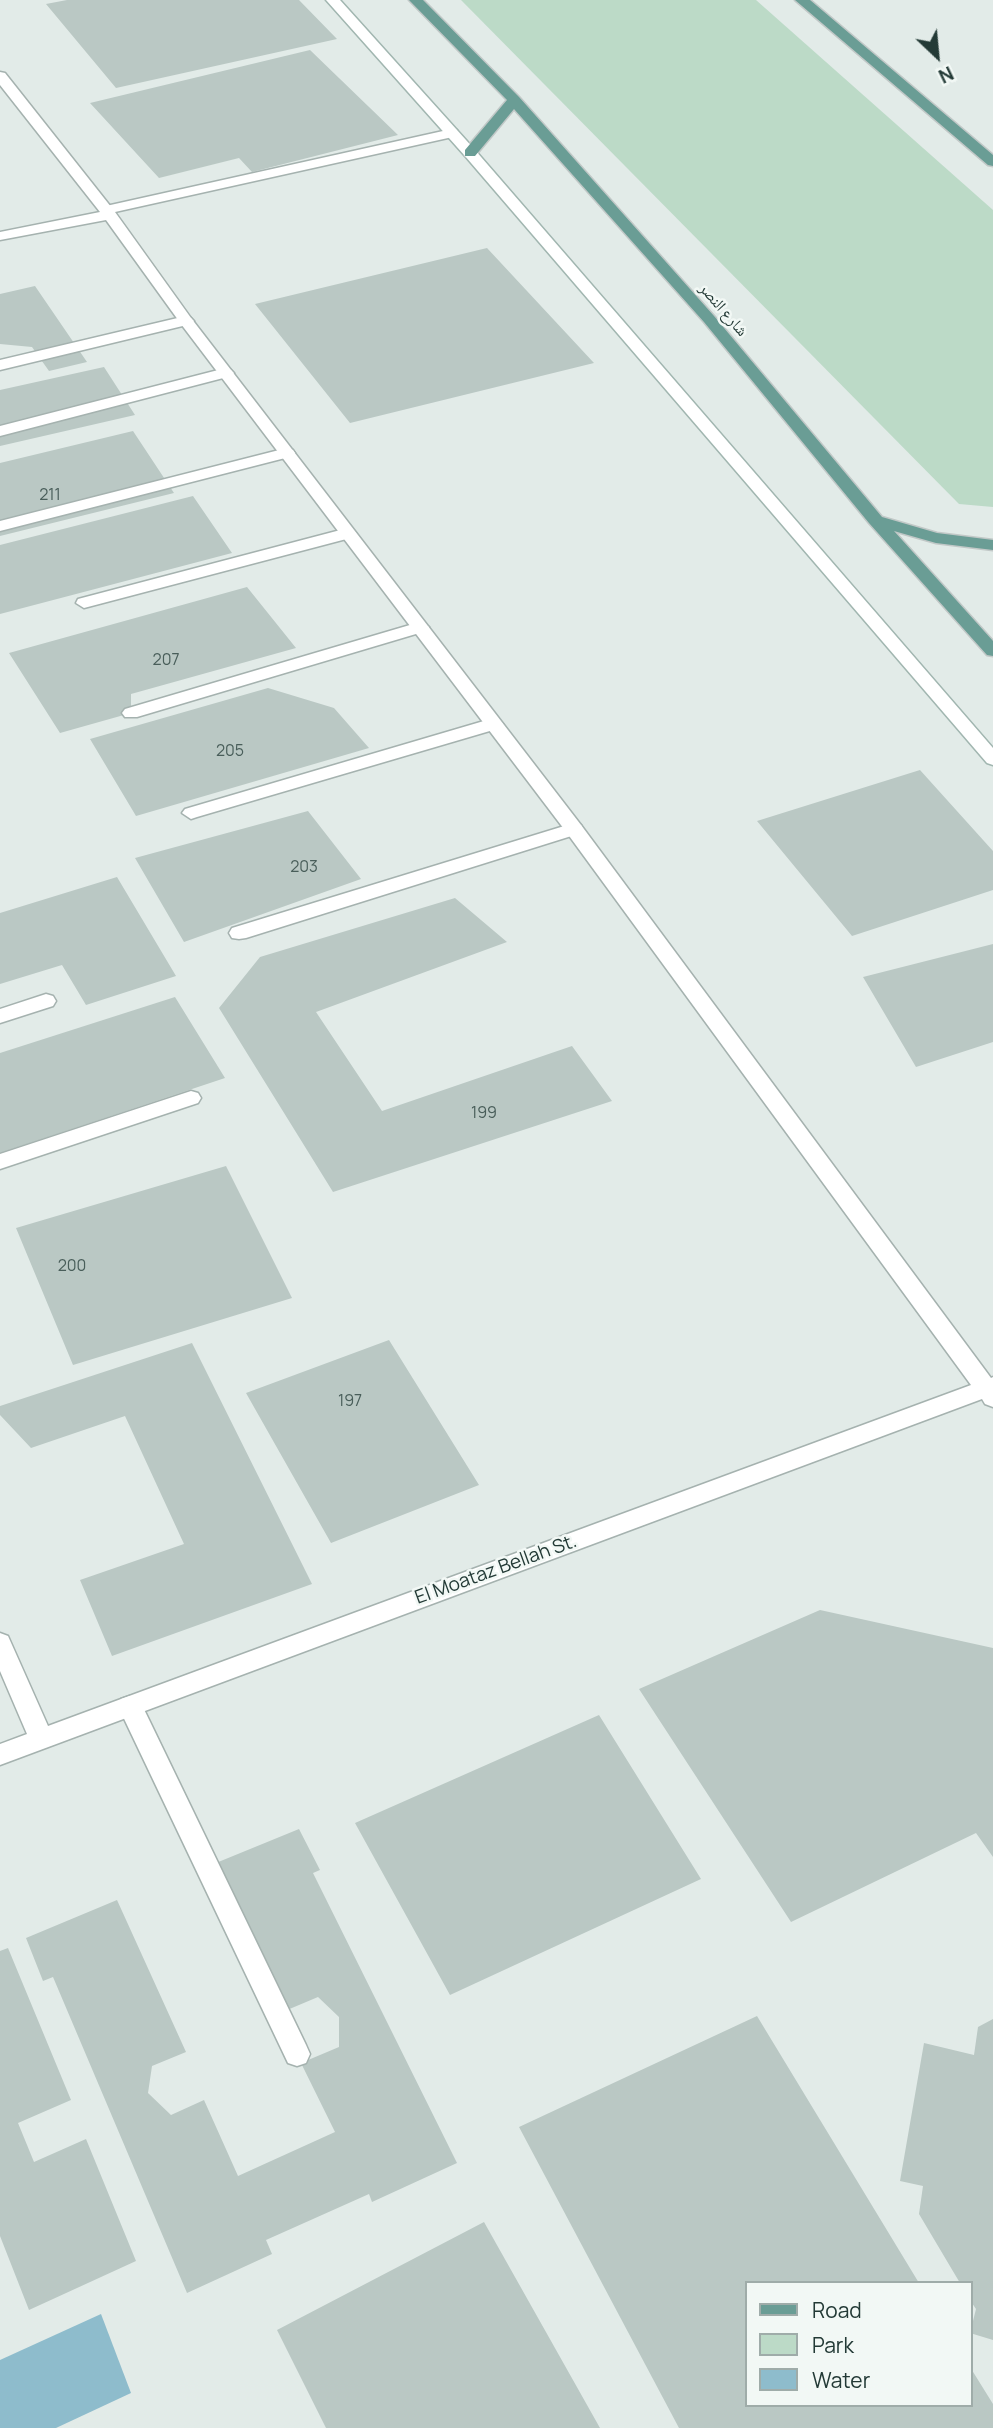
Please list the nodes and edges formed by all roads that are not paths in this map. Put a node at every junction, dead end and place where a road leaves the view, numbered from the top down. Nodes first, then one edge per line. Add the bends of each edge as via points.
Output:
1 (333, 0) edge
2 (416, 0) edge
3 (802, 0) edge
4 (0, 76) edge
5 (514, 100) junction
6 (453, 133) junction
7 (470, 153) junction
8 (993, 162) edge
9 (108, 213) junction
10 (0, 236) edge
11 (186, 321) junction
12 (0, 365) edge
13 (226, 373) junction
14 (0, 431) edge
15 (287, 453) junction
16 (875, 520) junction
17 (0, 526) edge
18 (348, 533) junction
19 (993, 545) edge
20 (84, 603) dead end
21 (420, 628) junction
22 (993, 651) edge
23 (131, 713) dead end
24 (494, 724) junction
25 (993, 759) edge
26 (191, 813) dead end
27 (574, 829) junction
28 (239, 933) dead end
29 (46, 1001) dead end
30 (0, 1016) edge
31 (191, 1098) dead end
32 (0, 1162) edge
33 (990, 1391) edge
34 (0, 1643) edge
35 (130, 1706) junction
36 (42, 1740) junction
37 (0, 1755) edge
38 (297, 2054) dead end

1 - 6 street
2 - 5 main road, شارع النصر
3 - 8 main road
4 - 9 street
5 - 7 main road
5 - 16 main road, شارع النصر via 709,319
6 - 7 street
6 - 9 street
7 - 25 street
9 - 10 street
9 - 11 street
11 - 12 street
11 - 13 street
13 - 14 street
13 - 15 street
15 - 17 street
15 - 18 street
16 - 19 main road via 936,538
16 - 22 main road, شارع النصر
18 - 20 street
18 - 21 street
21 - 23 street
21 - 24 street
24 - 26 street
24 - 27 street
27 - 28 street
27 - 33 street
29 - 30 street
31 - 32 street
33 - 35 street, El Moataz Bellah St.
34 - 36 street
35 - 36 street, El Moataz Bellah St.
35 - 38 street
36 - 37 street, El Moataz Bellah St.

